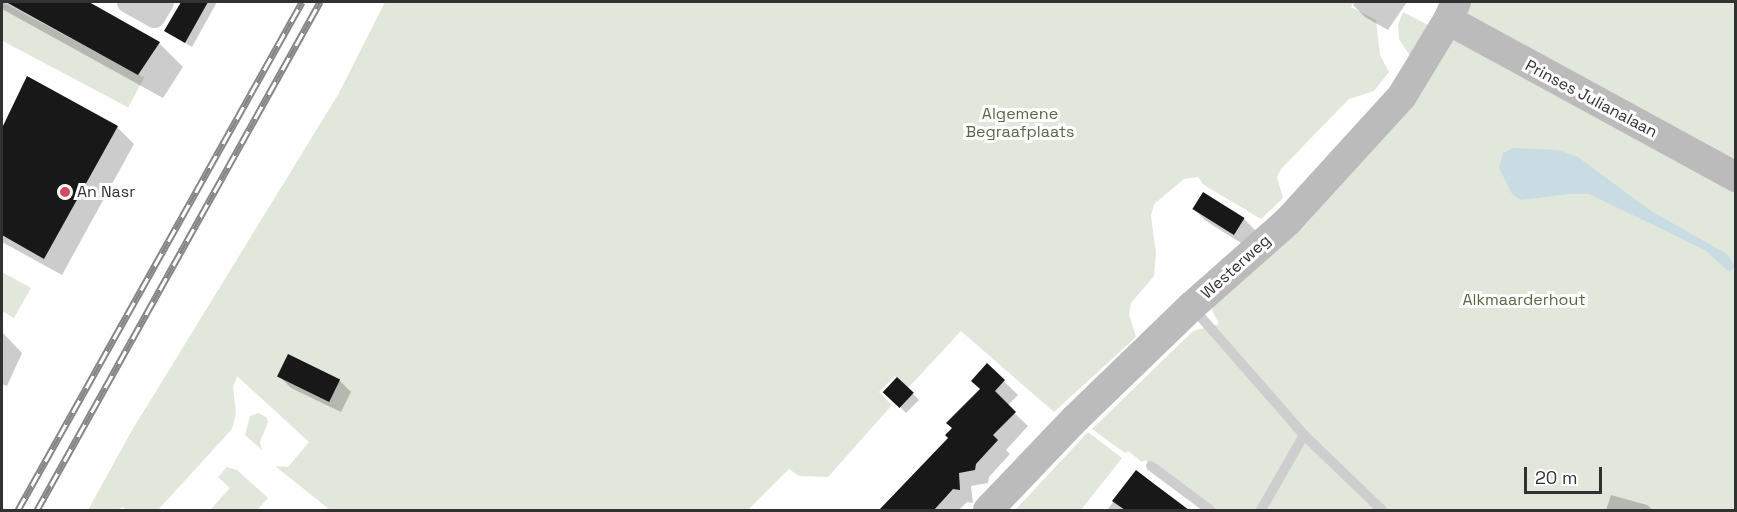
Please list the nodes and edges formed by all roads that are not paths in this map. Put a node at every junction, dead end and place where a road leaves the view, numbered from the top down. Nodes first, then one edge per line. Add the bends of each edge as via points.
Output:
1 (127, 2) edge
2 (163, 2) edge
3 (1452, 11) edge
4 (1736, 177) edge
5 (1192, 306) junction
6 (1304, 435) junction
7 (1151, 466) dead end
8 (988, 510) edge
9 (1210, 510) edge
10 (1261, 510) edge
11 (1382, 510) edge

1 - 2 street via 154,17
3 - 4 street, Prinses Julianalaan
3 - 5 street, Westerweg via 1402,96 1288,221
5 - 6 lane
5 - 8 street, Westerweg
6 - 10 lane
6 - 11 lane
7 - 9 lane

